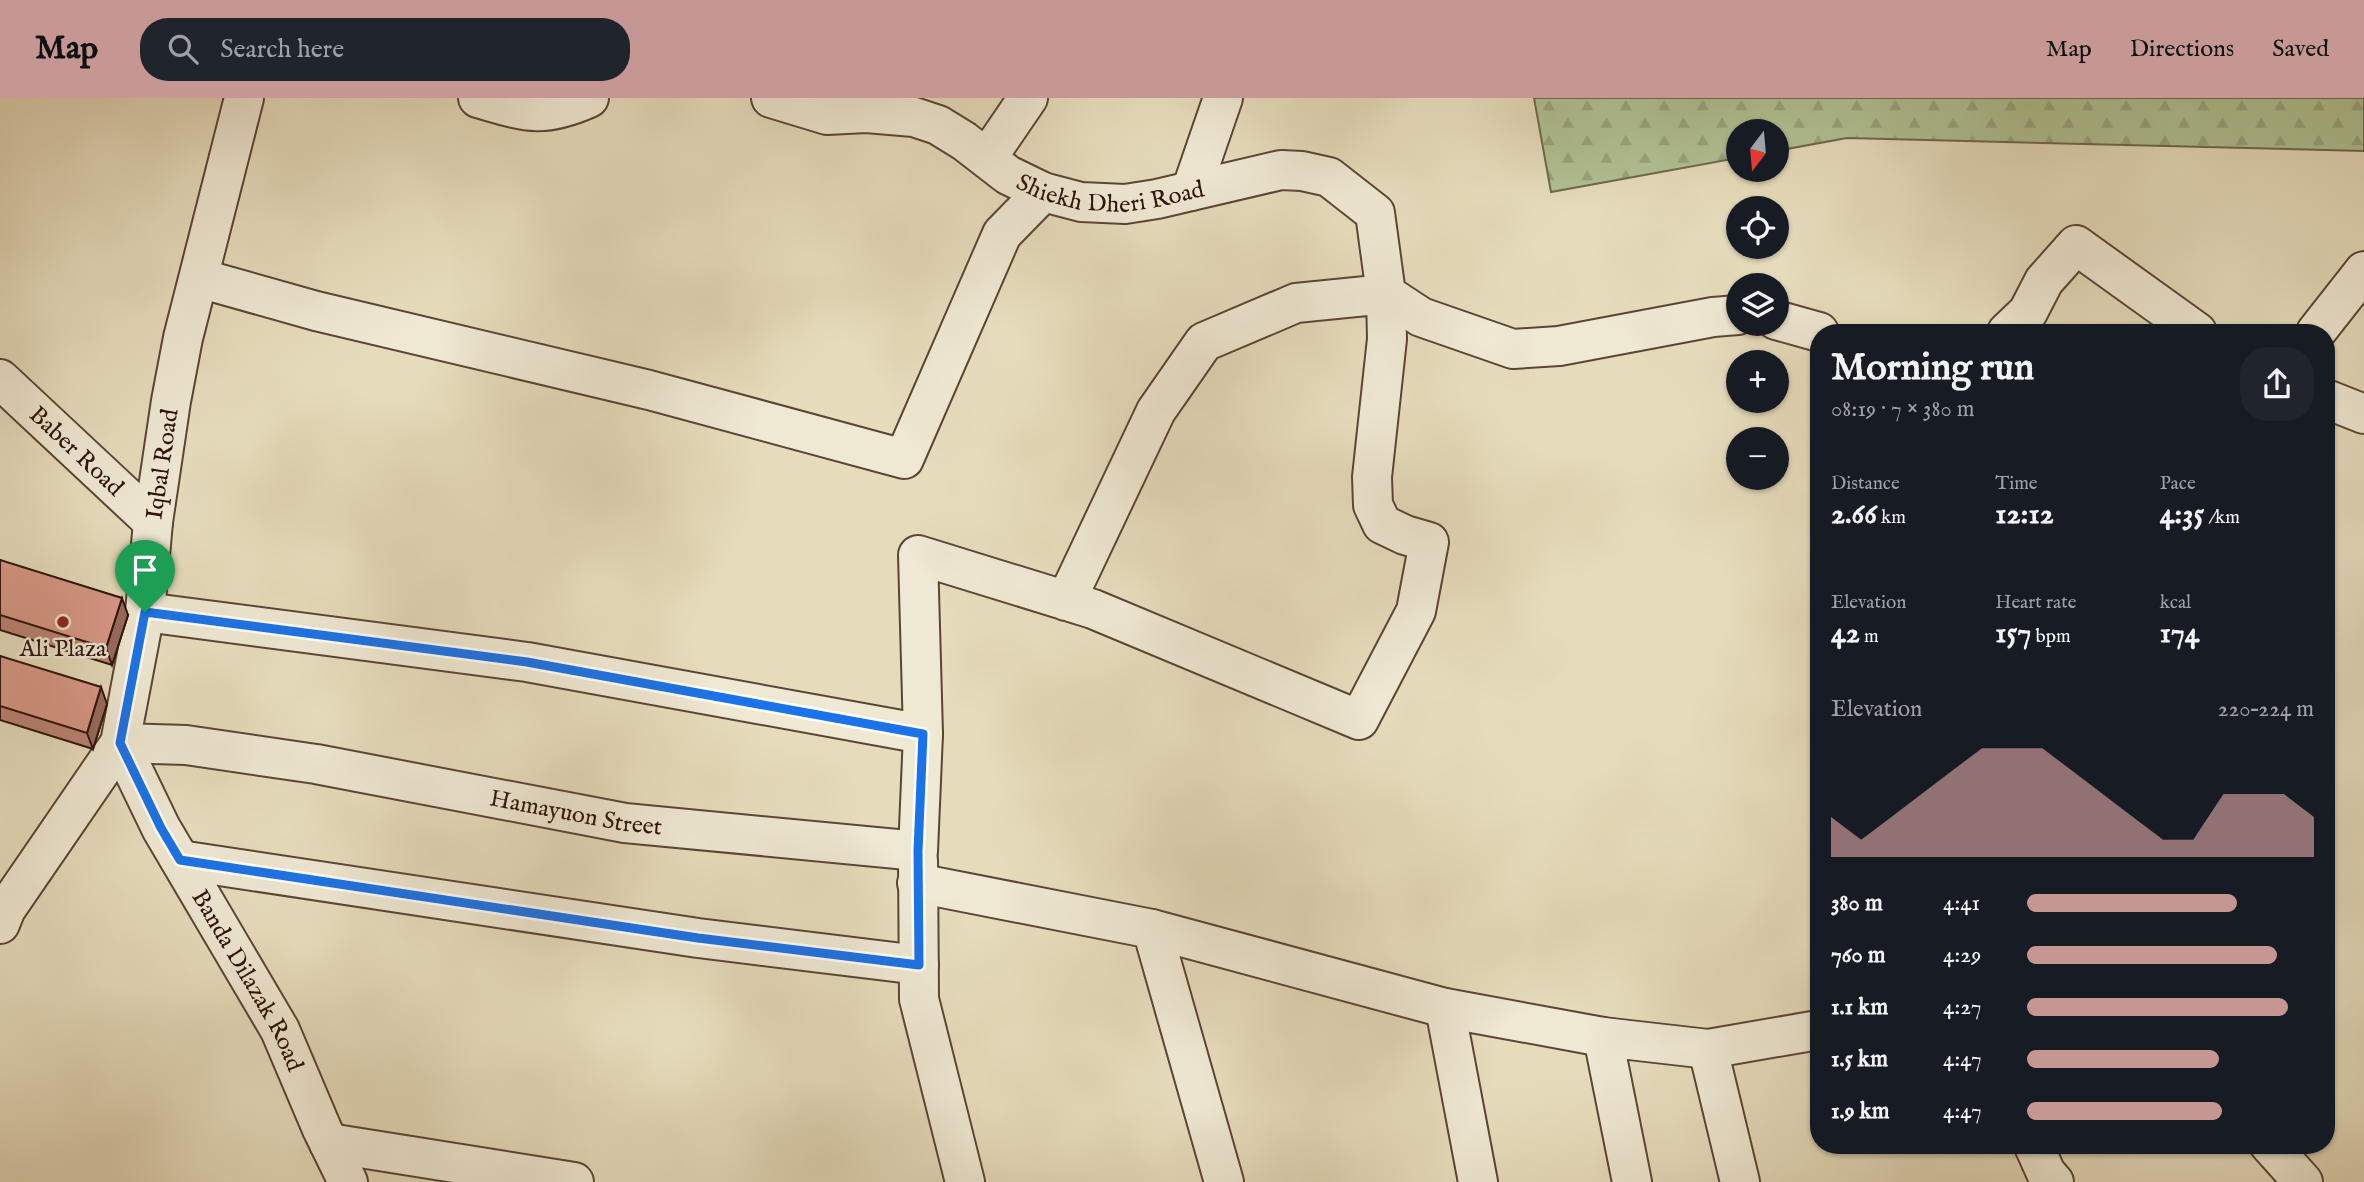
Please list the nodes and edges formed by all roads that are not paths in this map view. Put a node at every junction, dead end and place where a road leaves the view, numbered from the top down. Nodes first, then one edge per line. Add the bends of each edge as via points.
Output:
1 (244, 98) edge
2 (478, 98) edge
3 (589, 98) edge
4 (771, 98) edge
5 (1028, 98) edge
6 (1223, 98) edge
7 (987, 158) junction
8 (1191, 191) junction
9 (1043, 192) junction
10 (2364, 271) edge
11 (199, 278) junction
12 (1386, 294) junction
13 (1726, 315) edge
14 (1789, 324) edge
15 (2015, 324) edge
16 (2186, 324) edge
17 (2322, 324) edge
18 (1810, 329) edge
19 (0, 380) edge
20 (2335, 403) edge
21 (2364, 414) edge
22 (153, 522) junction
23 (1066, 601) junction
24 (145, 612) junction
25 (923, 734) junction
26 (120, 743) junction
27 (180, 860) junction
28 (917, 867) junction
29 (2, 914) edge
30 (1152, 929) junction
31 (919, 965) junction
32 (1445, 1008) junction
33 (1810, 1031) edge
34 (1603, 1037) junction
35 (1708, 1049) junction
36 (329, 1143) junction
37 (2037, 1154) edge
38 (2278, 1154) edge
39 (348, 1182) edge
40 (574, 1182) edge
41 (965, 1182) edge
42 (1224, 1182) edge
43 (1478, 1182) edge
44 (1632, 1182) edge
45 (1740, 1182) edge
46 (2054, 1182) edge
47 (2303, 1182) edge

1 - 11 street, Iqbal Road
2 - 3 street via 540,112 562,110
4 - 7 street, Shiekh Dheri Road via 827,115 914,117 938,125
5 - 7 street
6 - 8 street
7 - 9 street, Shiekh Dheri Road
8 - 9 street, Shiekh Dheri Road via 1125,204 1081,202
8 - 12 street, Shiekh Dheri Road via 1281,170 1329,177 1375,213
9 - 11 street via 1002,233 904,459
10 - 17 street
11 - 22 street, Iqbal Road via 171,401
12 - 13 street via 1421,317 1513,349 1559,346
12 - 23 street via 1296,303 1204,342 1156,411
12 - 23 street, Shiekh Dheri Road via 1387,339 1373,505 1382,524 1429,542 1416,611 1359,720
14 - 18 street
15 - 16 street via 2076,245
19 - 22 street, Baber Road
20 - 21 street
22 - 24 street, Iqbal Road
23 - 25 street via 918,555
24 - 25 street via 527,662
24 - 26 street, Iqbal Road
25 - 28 street
26 - 27 street, Banda Dilazak Road
26 - 28 street, Hamayuon Street via 186,745 316,764 625,822
26 - 29 street, Iqbal Road
27 - 31 street via 698,938
27 - 36 street, Banda Dilazak Road via 280,1030
28 - 30 street, Hamayuon Street
28 - 31 street
30 - 32 street, Hamayuon Street
30 - 42 street
31 - 41 street via 919,999
32 - 34 street, Hamayuon Street
32 - 43 street
33 - 35 street, Hamayuon Street
34 - 35 street, Hamayuon Street
34 - 44 street
35 - 45 street
36 - 39 street, Banda Dilazak Road
36 - 40 street
37 - 46 street
38 - 47 street

